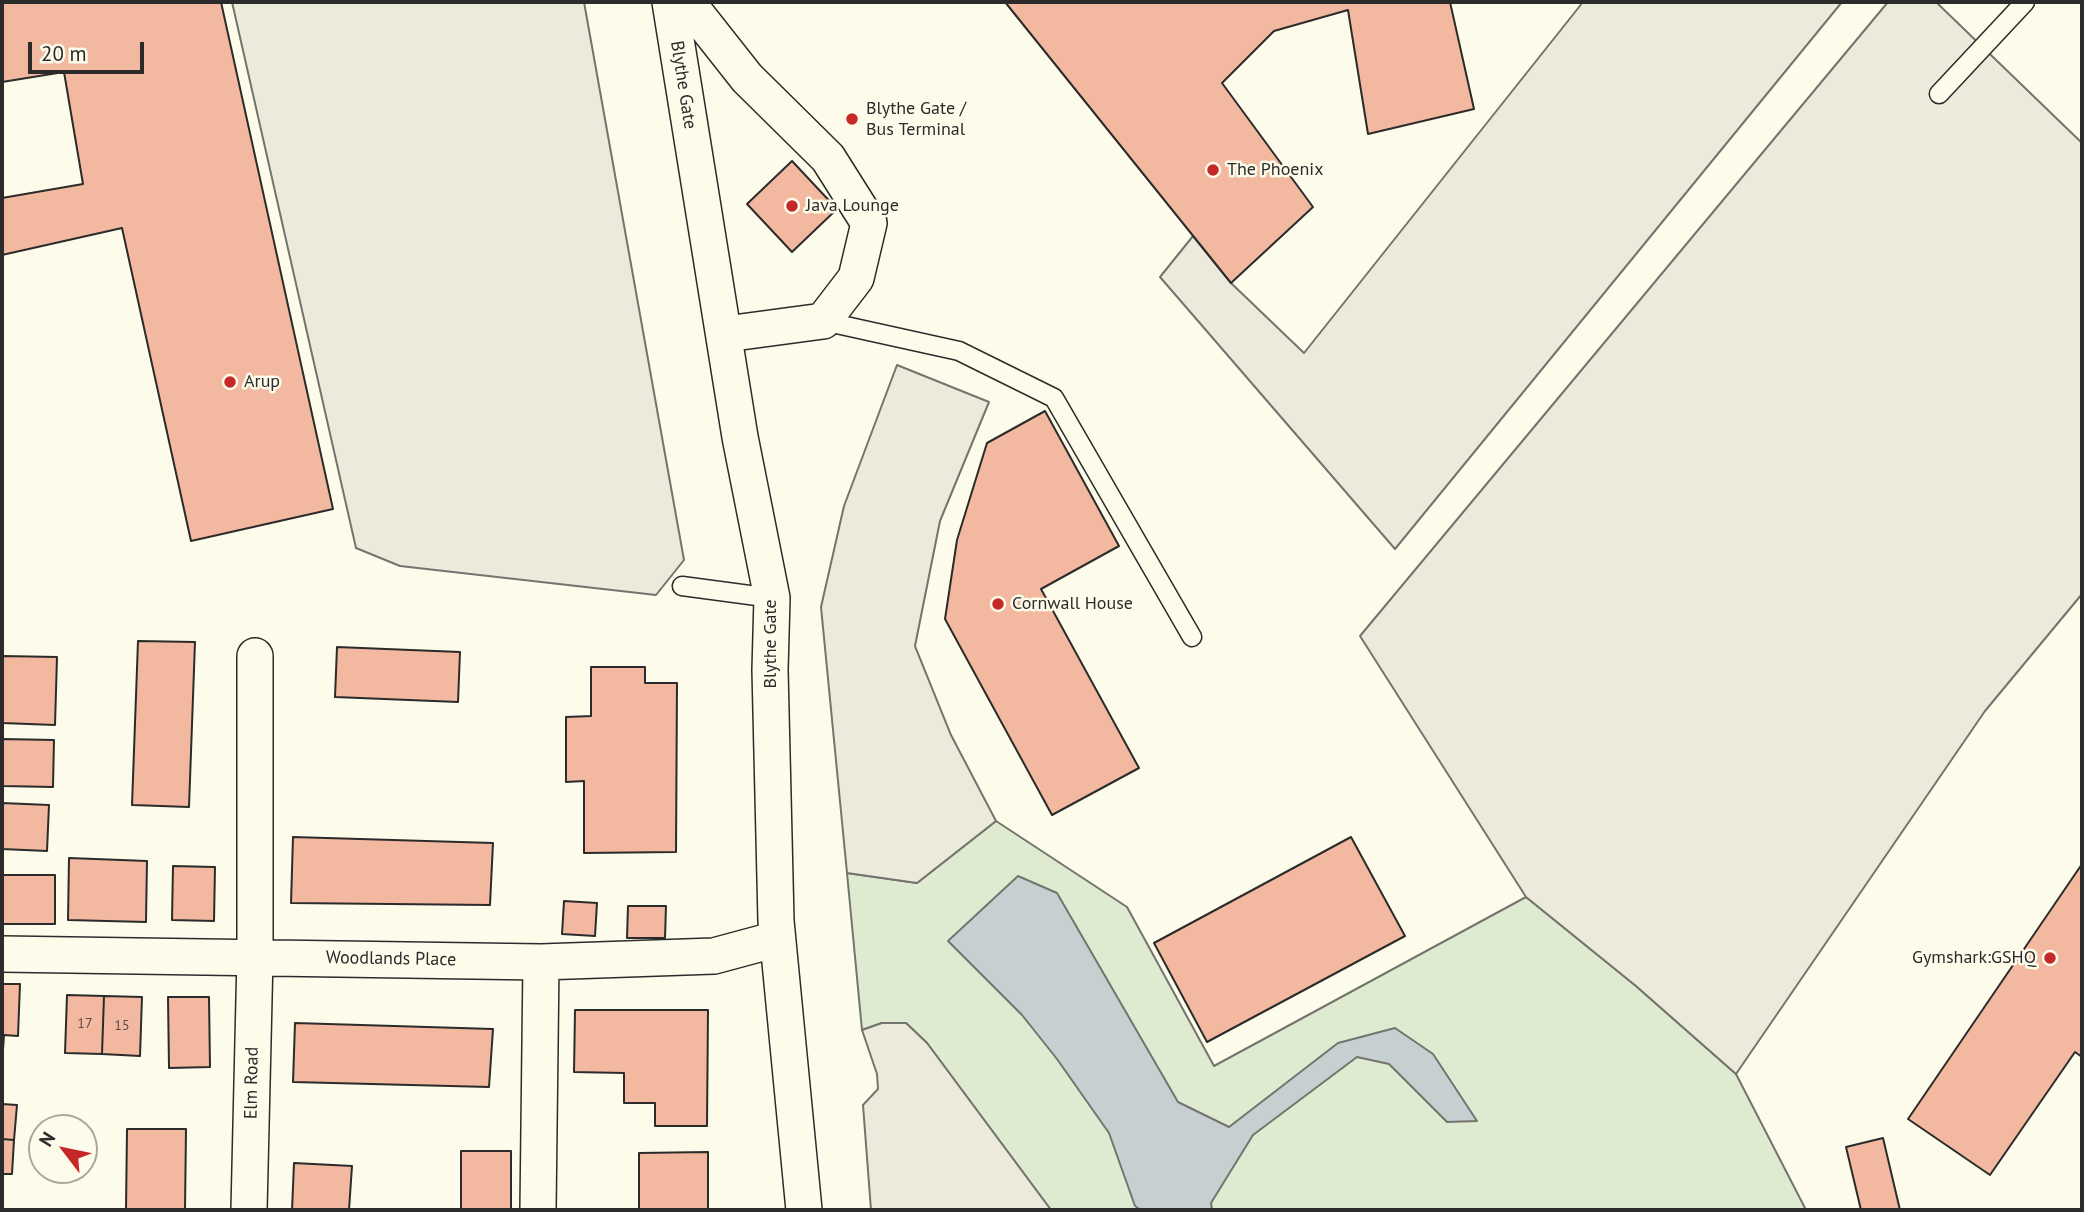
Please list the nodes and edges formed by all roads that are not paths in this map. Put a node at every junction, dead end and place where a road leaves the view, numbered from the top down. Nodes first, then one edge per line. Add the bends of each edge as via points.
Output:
1 (670, 2) edge
2 (687, 2) edge
3 (2025, 2) edge
4 (1939, 94) dead end
5 (824, 321) junction
6 (726, 334) junction
7 (682, 586) dead end
8 (772, 598) junction
9 (1192, 637) dead end
10 (255, 656) dead end
11 (777, 939) junction
12 (2, 954) edge
13 (255, 956) junction
14 (541, 962) junction
15 (248, 1210) edge
16 (538, 1210) edge
17 (804, 1210) edge

1 - 6 street, Blythe Gate
2 - 5 street via 747,78 828,158 869,223 856,278
3 - 4 lane
5 - 6 street
5 - 9 lane via 959,351 1054,398
6 - 8 street, Blythe Gate via 740,437
7 - 8 lane
8 - 11 street, Blythe Gate
10 - 13 street, Elm Road
11 - 14 street, Woodlands Place via 713,956
11 - 17 street, Blythe Gate
12 - 13 street, Woodlands Place
13 - 14 street, Woodlands Place
13 - 15 street, Elm Road
14 - 16 street

